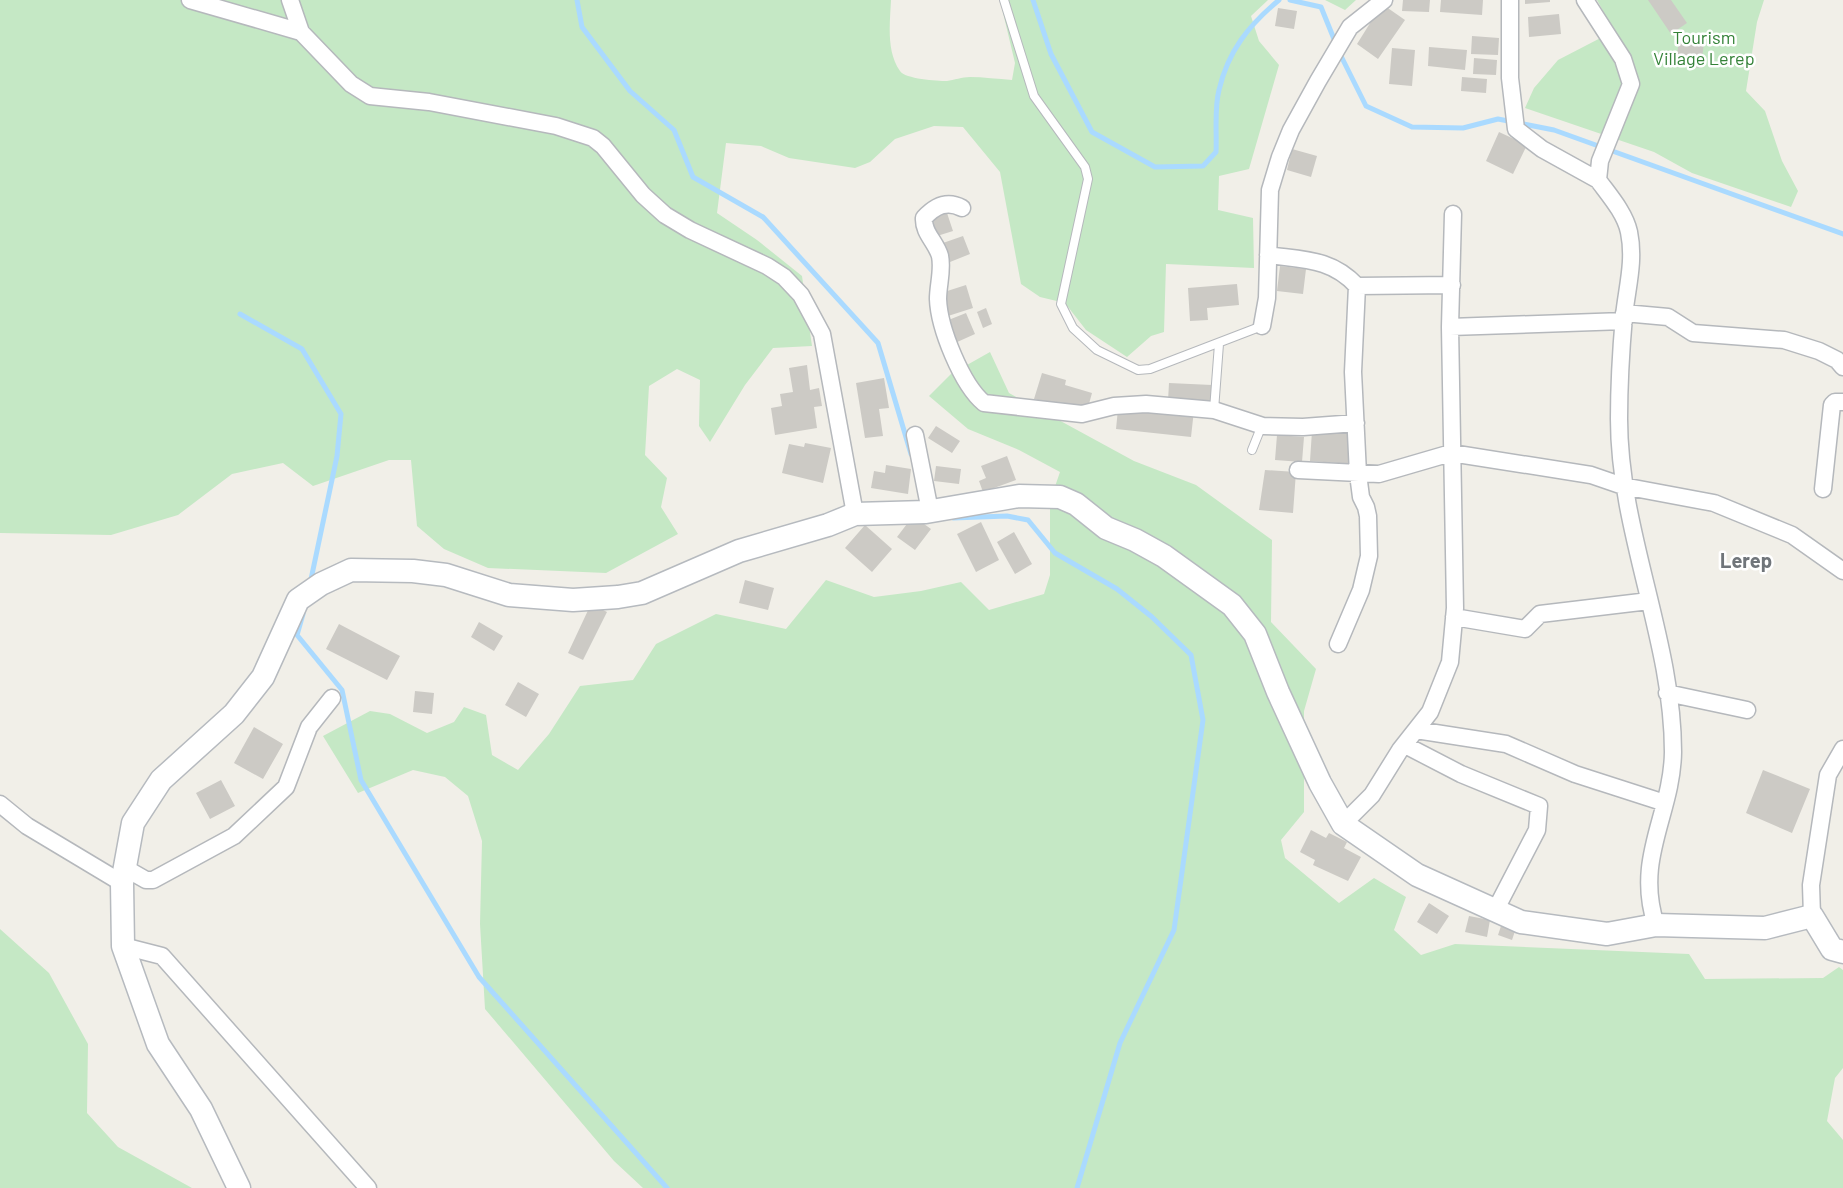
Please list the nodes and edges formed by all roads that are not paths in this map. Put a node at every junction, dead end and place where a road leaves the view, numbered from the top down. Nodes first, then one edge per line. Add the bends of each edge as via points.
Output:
1 (190, 0) edge
2 (290, 0) edge
3 (1004, 0) edge
4 (1384, 0) edge
5 (1510, 0) edge
6 (1585, 0) edge
7 (301, 32) junction
8 (1598, 180) junction
9 (962, 208) dead end
10 (1453, 214) dead end
11 (1268, 255) junction
12 (1452, 285) junction
13 (1357, 286) junction
14 (1624, 317) junction
15 (1262, 326) joint
16 (1450, 327) junction
17 (1219, 344) junction
18 (1843, 367) edge
19 (1843, 402) edge
20 (1214, 410) junction
21 (1356, 423) junction
22 (1262, 425) junction
23 (916, 435) dead end
24 (1252, 450) dead end
25 (1451, 453) junction
26 (1298, 470) dead end
27 (1358, 474) junction
28 (1623, 486) junction
29 (1823, 489) dead end
30 (924, 512) junction
31 (855, 514) junction
32 (1843, 571) edge
33 (1648, 601) junction
34 (1454, 617) junction
35 (1338, 644) dead end
36 (1667, 693) junction
37 (332, 698) dead end
38 (1748, 710) dead end
39 (1416, 730) junction
40 (1405, 745) junction
41 (1843, 749) edge
42 (1665, 803) junction
43 (0, 804) edge
44 (1343, 824) junction
45 (124, 876) junction
46 (1496, 910) junction
47 (1812, 916) junction
48 (1656, 924) junction
49 (123, 946) junction
50 (1843, 952) edge
51 (239, 1188) edge
52 (368, 1188) edge

1 - 7 street
2 - 7 street
3 - 17 lane via 1034,96 1085,167 1088,179 1061,304 1074,328 1097,350 1138,370 1150,369
4 - 11 street via 1350,27 1291,130 1270,190
5 - 8 street via 1510,78 1515,122 1542,149
6 - 8 street via 1623,59 1631,84 1600,161
7 - 31 street via 351,84 370,96 429,102 556,126 593,138 642,195 665,215 784,277 801,295 822,334
8 - 14 street via 1629,230 1633,258
9 - 20 street via 954,204 942,205 931,210 924,218 924,224 939,254 938,300 956,363 973,394 984,403 1082,414 1114,406 1146,404
10 - 12 street
11 - 13 street via 1327,264 1347,275
11 - 15 street
12 - 13 street
12 - 16 street
13 - 21 street via 1353,372
14 - 16 street
14 - 18 street via 1668,317 1693,333 1784,340 1819,351
14 - 28 street via 1619,420
15 - 17 lane
16 - 25 street
17 - 20 lane
19 - 29 street via 1832,405 1828,420
20 - 22 street
21 - 22 street via 1303,428
21 - 27 street
22 - 24 lane
23 - 30 street
25 - 27 street via 1379,474
25 - 28 street via 1591,475
25 - 34 street
26 - 27 street
27 - 35 street via 1360,497 1368,516 1369,556 1361,590
28 - 32 street via 1714,503 1792,536
28 - 33 street
30 - 31 street
30 - 44 street via 1019,496 1060,497 1076,504 1106,528 1135,540 1207,585 1232,605 1255,634 1320,783
31 - 45 street via 739,551 665,585 618,597 573,600 508,595 446,575 413,570 351,570 321,584 298,600 263,677 234,714 161,780 134,824
33 - 34 street via 1540,614 1525,629
33 - 36 street via 1658,637
34 - 39 street via 1450,662 1430,712
36 - 38 street
36 - 42 street via 1673,754
37 - 45 street via 309,727 286,787 234,836 153,880
39 - 40 street
39 - 42 street via 1506,744 1575,774
40 - 44 street via 1372,795
40 - 46 street via 1461,774 1539,806 1537,830
41 - 47 street via 1828,775 1811,885
42 - 48 street via 1652,849 1649,876 1650,906
43 - 45 street via 27,826
44 - 46 street via 1416,875
45 - 49 street
46 - 48 street via 1521,922 1606,934
47 - 48 street via 1765,928
47 - 50 street via 1832,949
49 - 51 street via 158,1044 201,1109
49 - 52 street via 162,956

